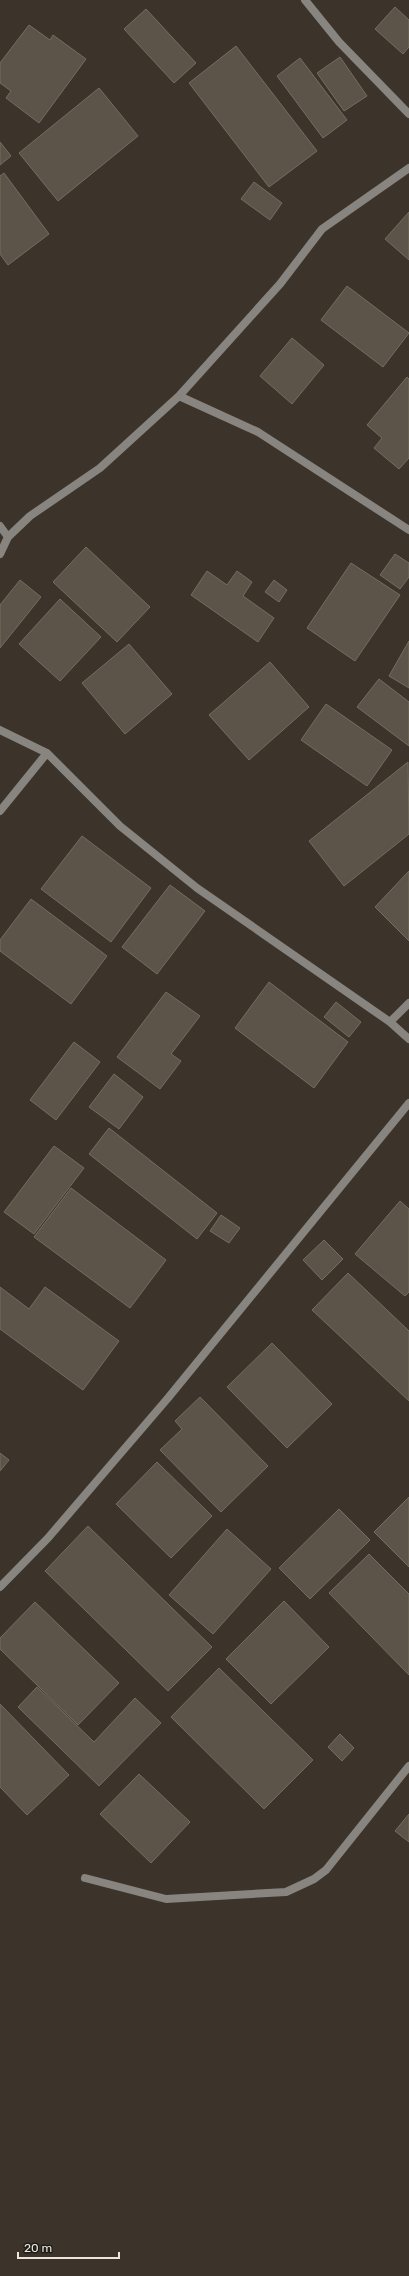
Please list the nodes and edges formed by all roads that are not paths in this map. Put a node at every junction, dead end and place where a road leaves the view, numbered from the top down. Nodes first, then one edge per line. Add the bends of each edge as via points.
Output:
1 (304, 0) edge
2 (409, 114) edge
3 (409, 168) edge
4 (179, 396) junction
5 (0, 526) edge
6 (409, 530) edge
7 (8, 537) junction
8 (0, 554) edge
9 (0, 730) edge
10 (47, 753) junction
11 (0, 811) edge
12 (409, 1003) edge
13 (390, 1022) junction
14 (409, 1039) edge
15 (409, 1103) edge
16 (0, 1587) edge
17 (409, 1766) edge
18 (85, 1878) dead end

1 - 2 street via 339,42
3 - 4 street via 322,229 280,284
4 - 6 street via 258,432
4 - 7 street via 100,468 30,516
5 - 7 street
7 - 8 street
9 - 10 street
10 - 11 street
10 - 13 street via 120,826 197,888
12 - 13 street
13 - 14 street
15 - 16 street via 168,1398 48,1538
17 - 18 street via 326,1870 314,1879 286,1892 166,1899

